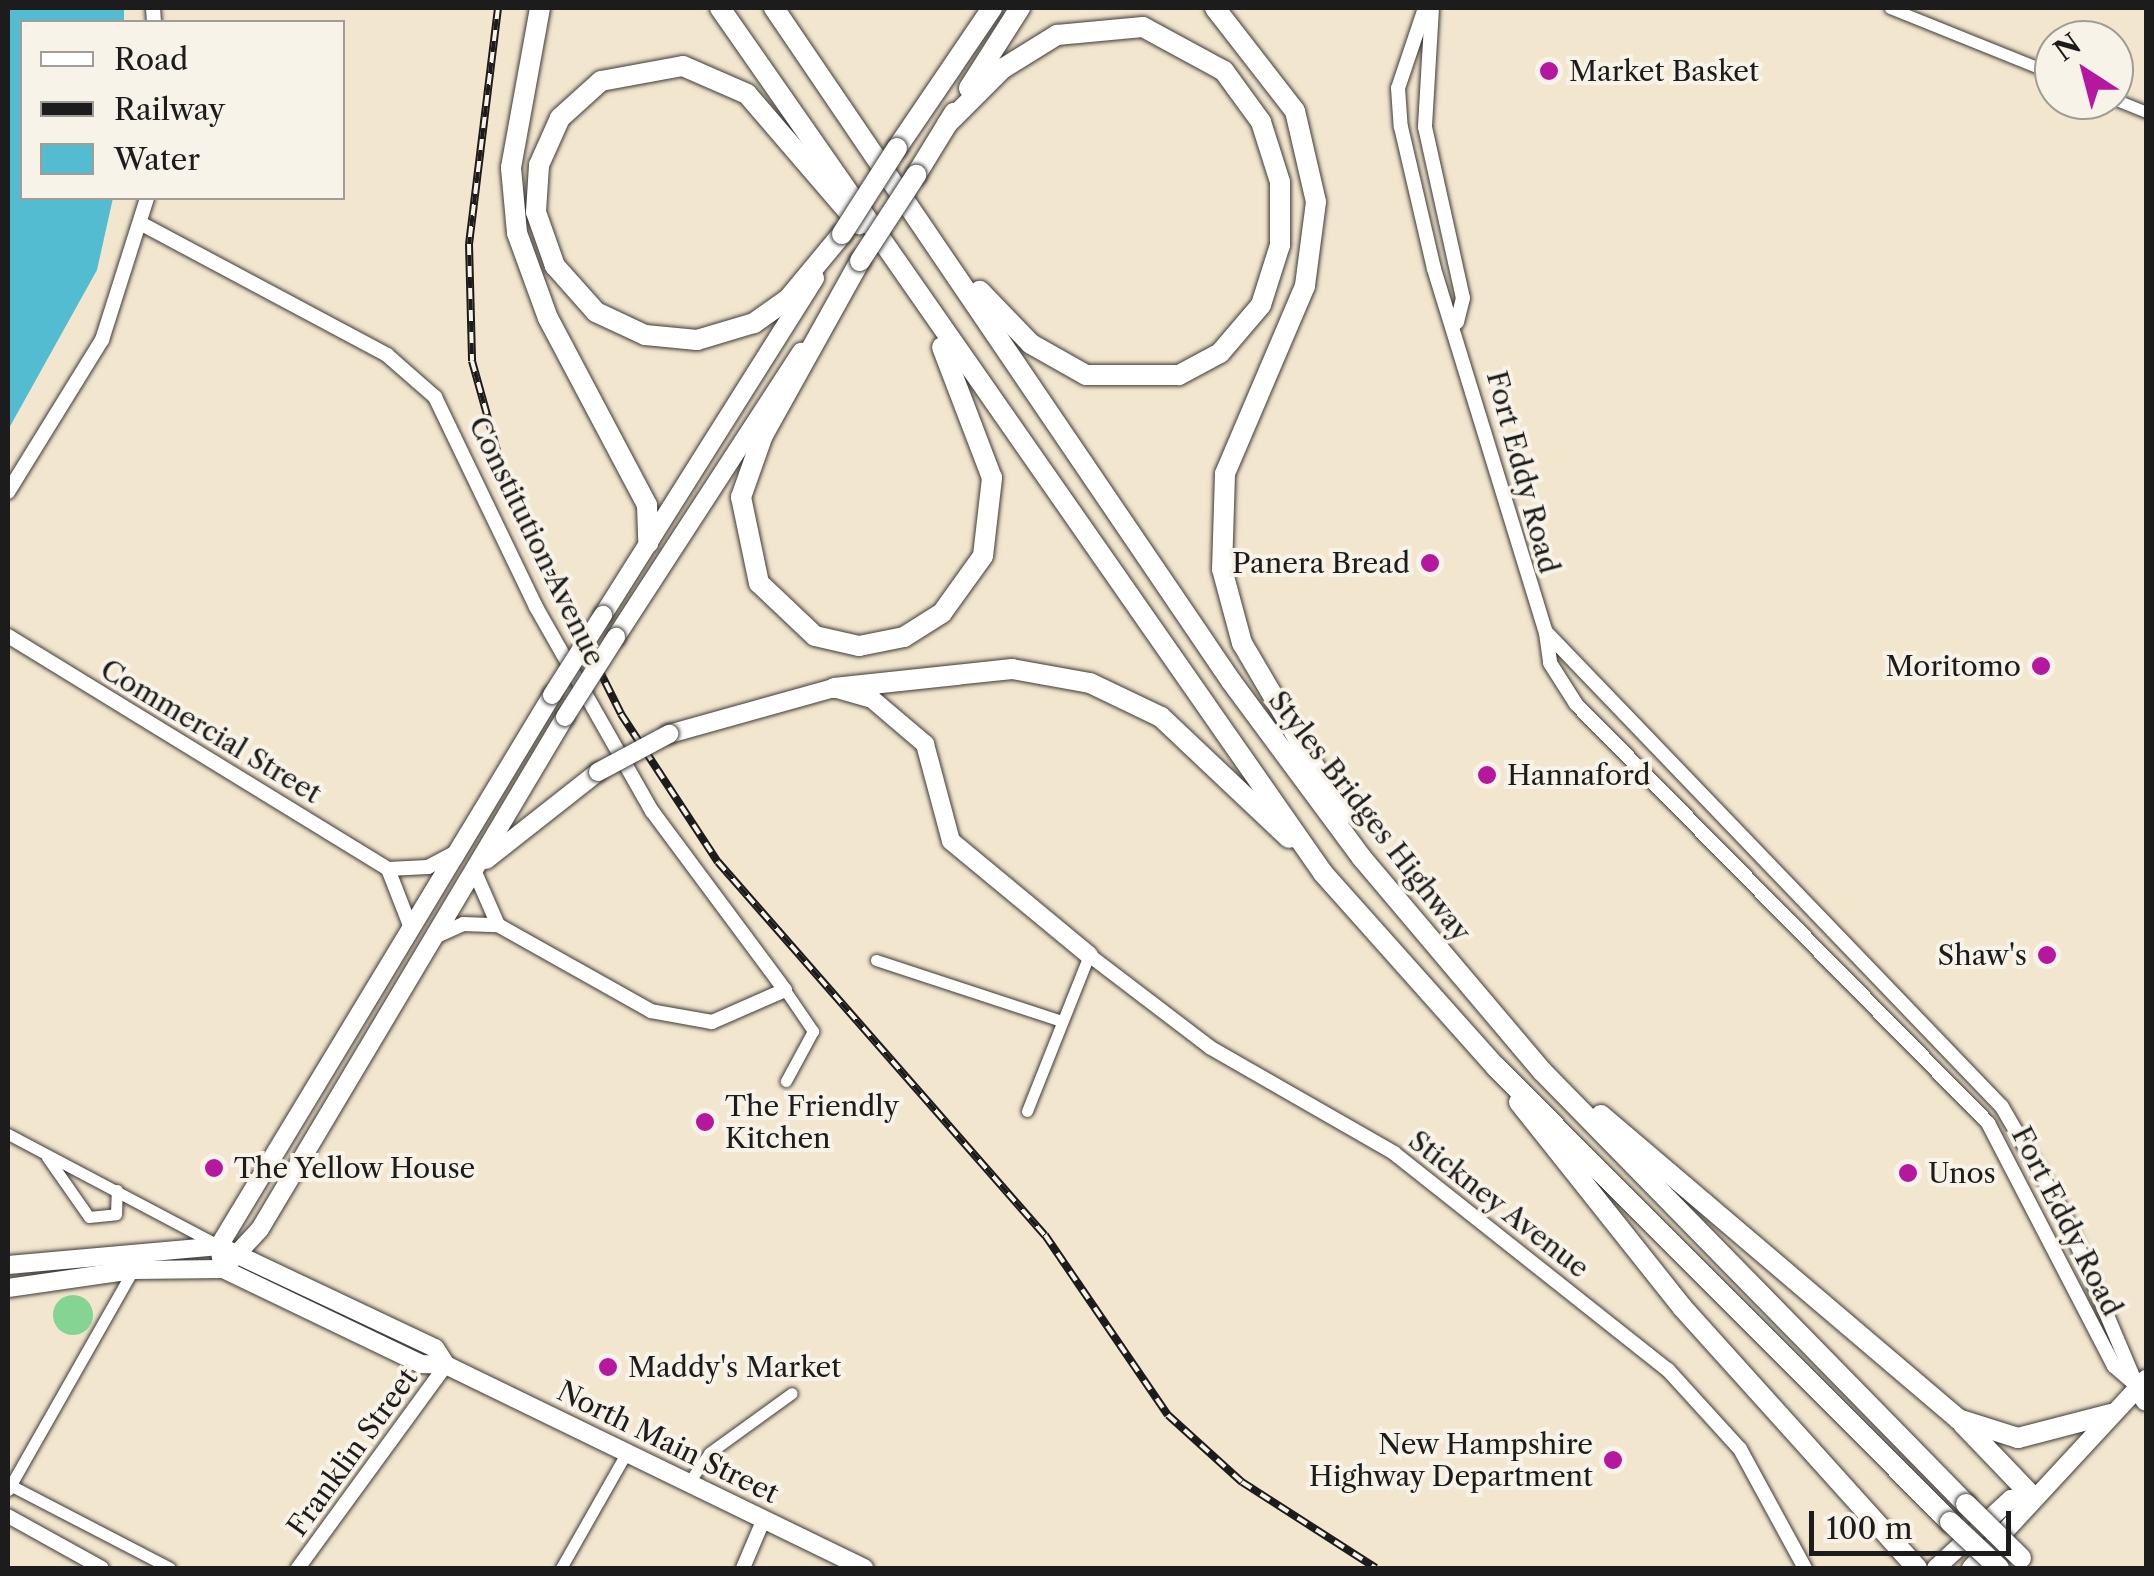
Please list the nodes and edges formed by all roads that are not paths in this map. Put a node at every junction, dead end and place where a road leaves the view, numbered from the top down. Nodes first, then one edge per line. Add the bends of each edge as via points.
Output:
1 (540, 8) edge
2 (720, 8) edge
3 (774, 8) edge
4 (784, 8) edge
5 (976, 8) edge
6 (992, 8) edge
7 (1020, 8) edge
8 (1215, 8) edge
9 (1429, 8) edge
10 (1890, 8) edge
11 (803, 48) junction
12 (954, 59) junction
13 (2034, 66) edge
14 (946, 124) junction
15 (147, 200) edge
16 (142, 224) junction
17 (837, 243) junction
18 (886, 250) junction
19 (942, 252) junction
20 (930, 317) junction
21 (1457, 322) junction
22 (817, 330) junction
23 (8, 492) edge
24 (648, 543) junction
25 (1546, 632) junction
26 (8, 636) edge
27 (834, 688) junction
28 (456, 852) junction
29 (1362, 858) junction
30 (388, 869) junction
31 (474, 870) junction
32 (1322, 872) junction
33 (498, 925) junction
34 (410, 928) junction
35 (432, 938) junction
36 (1089, 955) junction
37 (876, 960) dead end
38 (785, 990) junction
39 (1491, 1013) junction
40 (1062, 1021) junction
41 (1496, 1067) junction
42 (786, 1081) dead end
43 (1027, 1110) dead end
44 (8, 1134) edge
45 (44, 1154) junction
46 (117, 1190) junction
47 (218, 1246) junction
48 (244, 1255) junction
49 (8, 1265) edge
50 (223, 1269) junction
51 (132, 1270) junction
52 (8, 1288) edge
53 (446, 1365) junction
54 (2144, 1389) edge
55 (792, 1392) dead end
56 (2110, 1414) junction
57 (1958, 1420) junction
58 (628, 1450) junction
59 (690, 1482) junction
60 (8, 1487) edge
61 (2031, 1495) junction
62 (8, 1516) edge
63 (763, 1521) junction
64 (2027, 1563) edge
65 (102, 1568) edge
66 (170, 1568) edge
67 (298, 1568) edge
68 (561, 1568) edge
69 (744, 1568) edge
70 (864, 1568) edge
71 (1806, 1568) edge
72 (1917, 1568) edge
73 (1936, 1568) edge
74 (1972, 1568) edge
75 (1999, 1568) edge

1 - 24 highway via 514,134 517,233 548,318 643,496
2 - 18 highway
3 - 11 highway, Styles Bridges Highway
4 - 11 highway
5 - 12 highway
6 - 12 highway
7 - 14 highway
8 - 29 highway via 1294,111 1316,202 1305,286 1226,474 1222,570 1242,643
9 - 21 street, Fort Eddy Road via 1424,127 1463,298
9 - 21 street, Fort Eddy Road via 1398,88 1401,125 1434,269
10 - 13 street
11 - 19 highway, Styles Bridges Highway
12 - 17 highway, bridge
14 - 19 highway via 1035,46 1080,30 1143,27 1200,50 1244,95 1272,152 1283,214 1273,276 1243,331 1193,369 1148,381 1057,362
14 - 22 highway, bridge
15 - 16 street
16 - 23 street via 102,340
16 - 38 street, Constitution Avenue via 387,355 435,397 536,607 652,812
17 - 18 highway via 774,312 742,328 681,341 631,331 576,294 548,253 536,197 544,148 570,105 601,80 658,64 697,68 758,105
17 - 24 main road
18 - 20 highway
19 - 29 highway, Styles Bridges Highway
20 - 22 highway via 987,456 991,529 971,580 942,613 875,645 828,641 789,620 758,583 744,539 750,462
20 - 32 highway
21 - 25 street, Fort Eddy Road
22 - 31 main road, bridge via 616,637
24 - 28 main road, bridge
25 - 54 street, Fort Eddy Road via 2002,1107 2064,1214
25 - 54 street, Fort Eddy Road via 1550,663 1576,704 1988,1123 2114,1366
26 - 30 street, Commercial Street
27 - 31 main road, bridge via 668,734 598,772
27 - 32 highway via 996,670 1090,683 1198,746
27 - 36 main road via 897,712 934,764 951,840
28 - 30 street via 428,867
28 - 34 main road
29 - 39 highway, Styles Bridges Highway
30 - 34 street
31 - 33 street
31 - 35 main road
32 - 41 highway
33 - 35 street via 463,924
33 - 38 street via 595,985 675,1018 731,1018
34 - 47 main road
35 - 48 main road
36 - 40 street
36 - 71 street, Stickney Avenue via 1211,1048 1394,1153 1668,1370 1740,1449
37 - 40 street
38 - 42 street via 813,1031
39 - 57 highway
39 - 64 highway, Styles Bridges Highway, bridge
40 - 43 street
41 - 72 highway via 1549,1148 1682,1307
41 - 75 highway, bridge
44 - 45 street
45 - 46 street
45 - 46 street via 89,1217 116,1214
46 - 47 street
47 - 48 main road, North Main Street
47 - 49 main road
47 - 50 main road
48 - 50 main road
48 - 53 main road, North Main Street via 435,1348
50 - 51 main road
50 - 53 main road, North Main Street via 421,1364
51 - 52 main road
51 - 60 street
53 - 58 main road, North Main Street
53 - 67 street, Franklin Street
54 - 56 main road
55 - 59 street via 709,1453
56 - 57 highway via 2018,1438
56 - 61 main road
57 - 61 highway
58 - 59 main road, North Main Street
58 - 68 street
59 - 63 main road, North Main Street
60 - 66 street
61 - 73 main road via 2011,1499
61 - 74 main road via 2026,1514
62 - 65 street
63 - 69 street
63 - 70 main road, North Main Street

